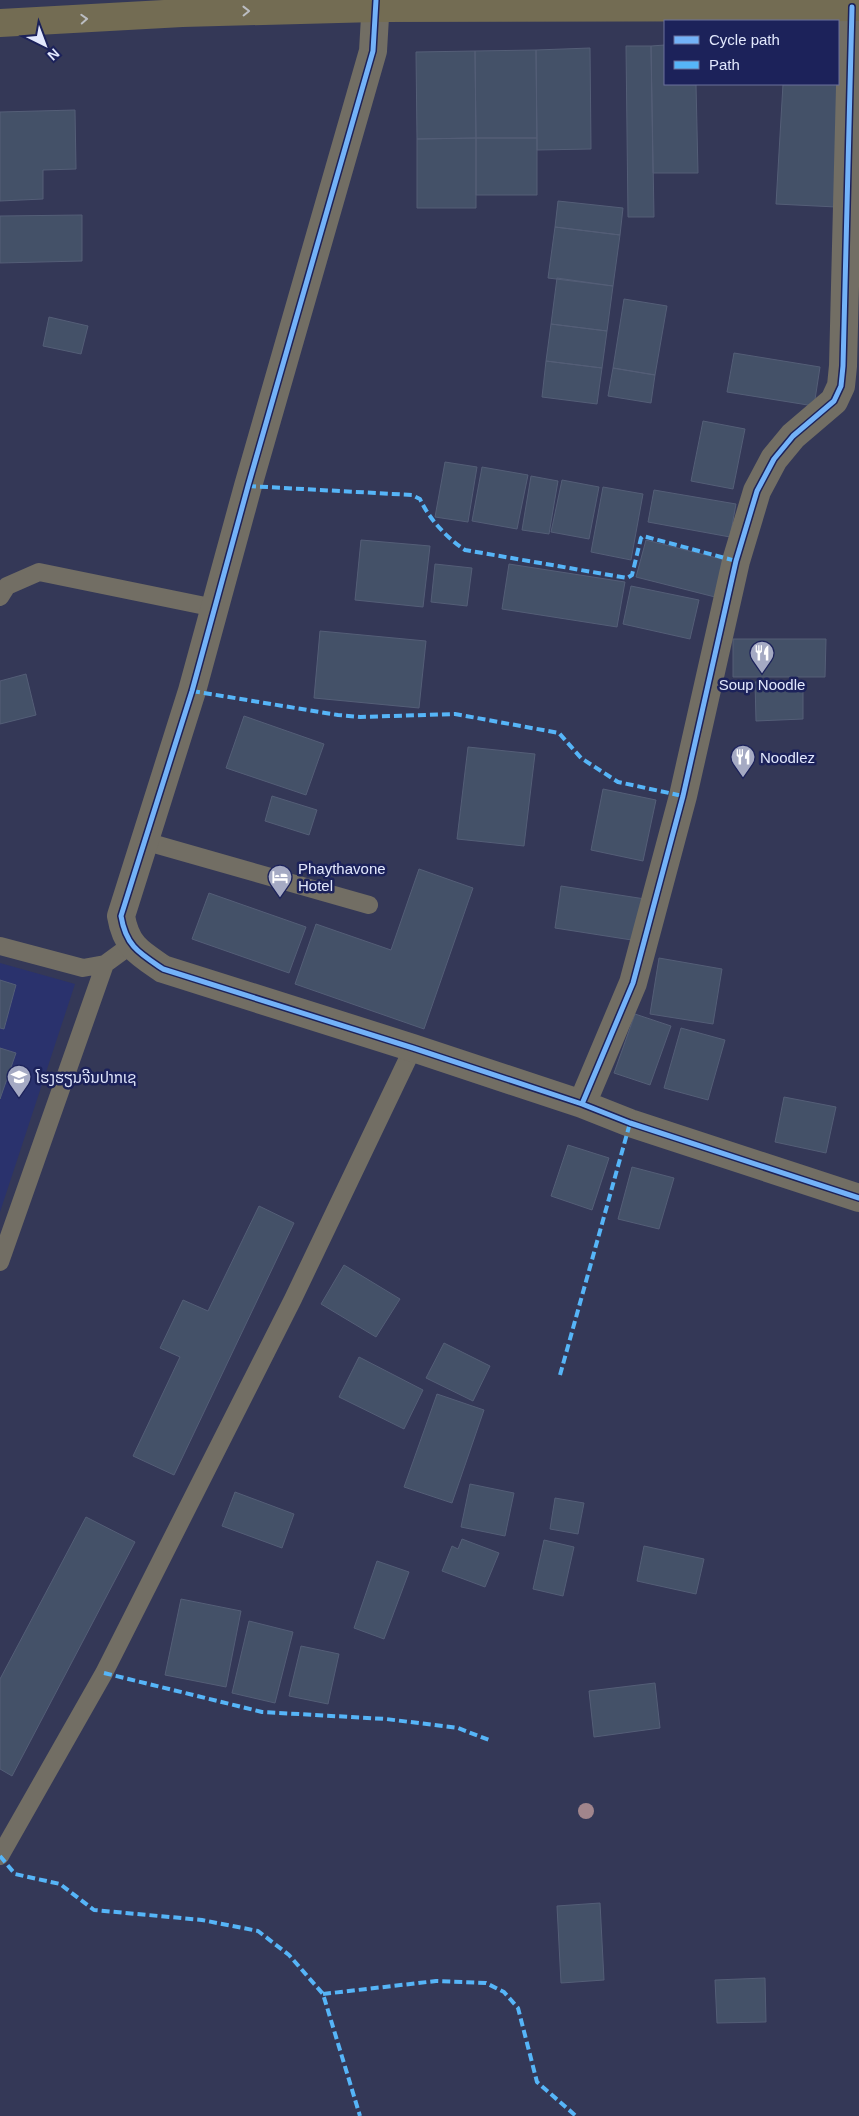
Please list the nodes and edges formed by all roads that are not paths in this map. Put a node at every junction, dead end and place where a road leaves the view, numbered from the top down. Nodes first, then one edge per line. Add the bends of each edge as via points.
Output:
1 (376, 4) edge
2 (856, 7) edge
3 (0, 23) edge
4 (0, 597) edge
5 (215, 608) junction
6 (144, 841) junction
7 (368, 905) dead end
8 (132, 945) junction
9 (0, 946) edge
10 (105, 964) junction
11 (413, 1048) junction
12 (582, 1104) junction
13 (859, 1198) edge
14 (0, 1262) edge
15 (0, 1856) edge

1 - 2 highway
3 -> 1 highway
1 - 5 street via 373,50
2 - 12 street via 841,386 834,401 793,436 774,459 757,491 736,561 683,796 633,983
4 - 5 lane via 7,586 39,572
5 - 6 street
6 - 7 lane
6 - 8 street via 121,916 123,932
8 - 10 lane
8 - 11 street via 163,969
9 - 10 lane via 83,968
10 - 14 lane
11 - 12 street
11 - 15 lane via 293,1299 104,1673
12 - 13 street via 630,1123

